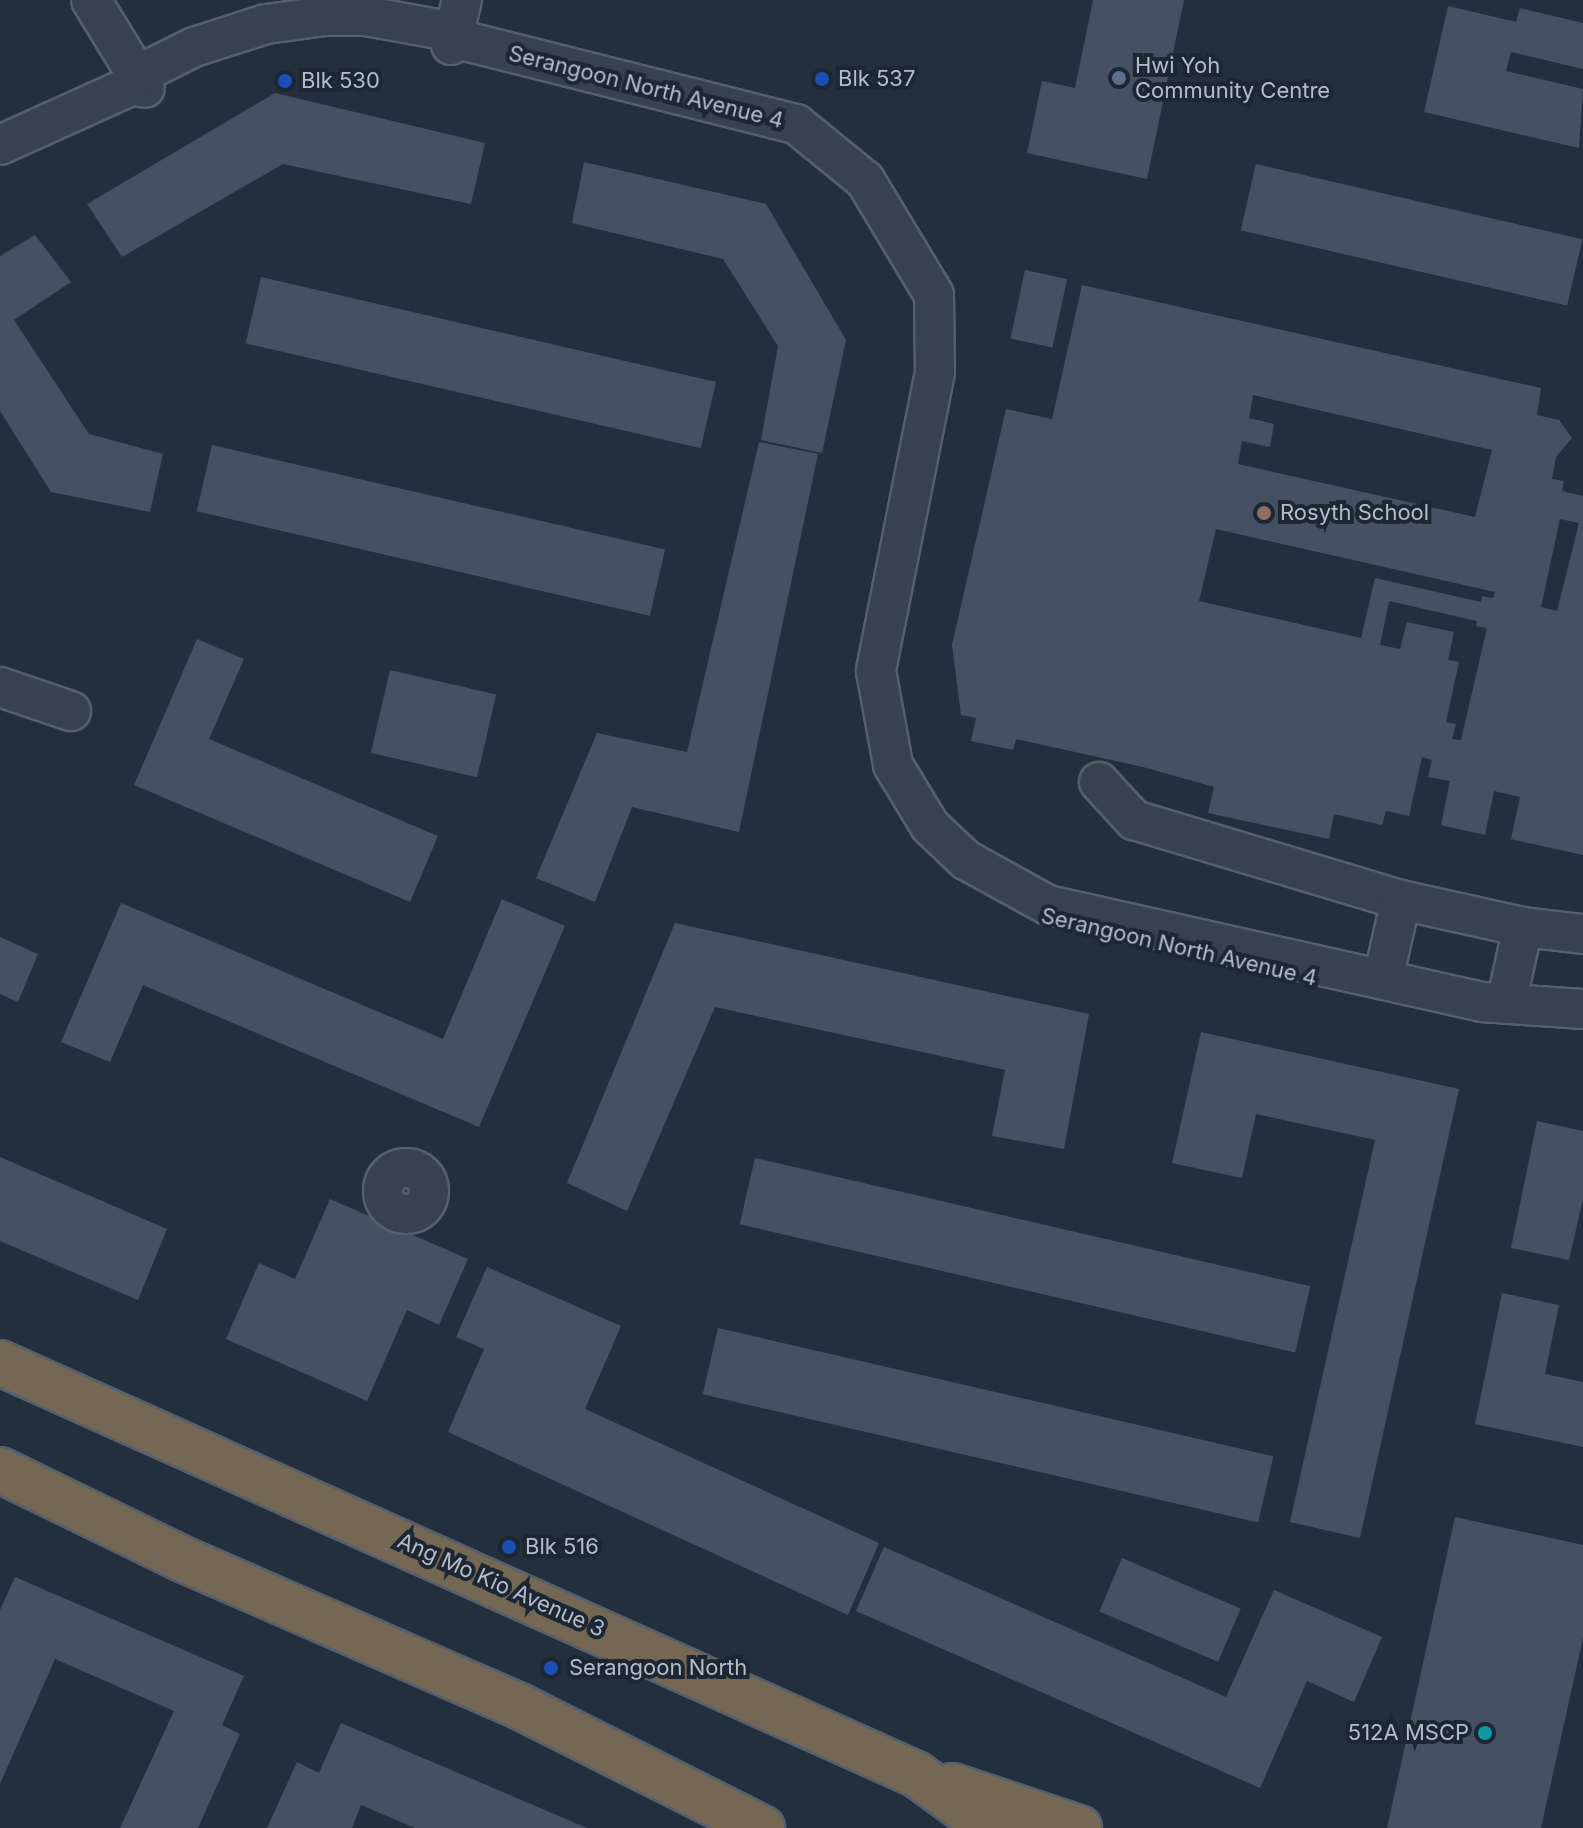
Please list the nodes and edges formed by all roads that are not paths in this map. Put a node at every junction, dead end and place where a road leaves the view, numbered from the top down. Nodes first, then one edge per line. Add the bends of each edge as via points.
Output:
1 (91, 0) edge
2 (459, 30) edge
3 (136, 84) junction
4 (0, 145) edge
5 (906, 253) junction
6 (0, 687) edge
7 (71, 711) dead end
8 (1099, 782) dead end
9 (1401, 900) junction
10 (1523, 927) junction
11 (1583, 934) edge
12 (1383, 979) junction
13 (1506, 1004) junction
14 (1583, 1009) edge
15 (1583, 1022) edge
16 (0, 1363) edge
17 (0, 1470) edge
18 (916, 1774) junction
19 (762, 1828) edge
20 (990, 1828) edge
21 (1079, 1828) edge

1 - 3 street
2 - 3 street, Serangoon North Avenue 4 via 366,16 291,19 194,47
2 - 5 street, Serangoon North Avenue 4 via 796,124 865,180
3 - 4 street, Serangoon North Avenue 4
5 - 12 street, Serangoon North Avenue 4 via 934,295 935,372 876,671 893,765 930,826 966,860 1048,905
5 - 15 street, Serangoon North Avenue 4 via 920,295 923,369 862,670 878,762 921,835 964,878 1043,919 1482,1014
6 - 7 street
8 - 9 street via 1134,820
9 - 10 street
9 - 12 street
10 - 11 street
10 - 13 street
12 - 13 street, Serangoon North Avenue 4
13 - 14 street, Serangoon North Avenue 4
16 - 18 highway, Ang Mo Kio Avenue 3
17 - 19 highway via 178,1557 521,1707
18 - 20 highway, Ang Mo Kio Avenue 3
18 - 21 highway

